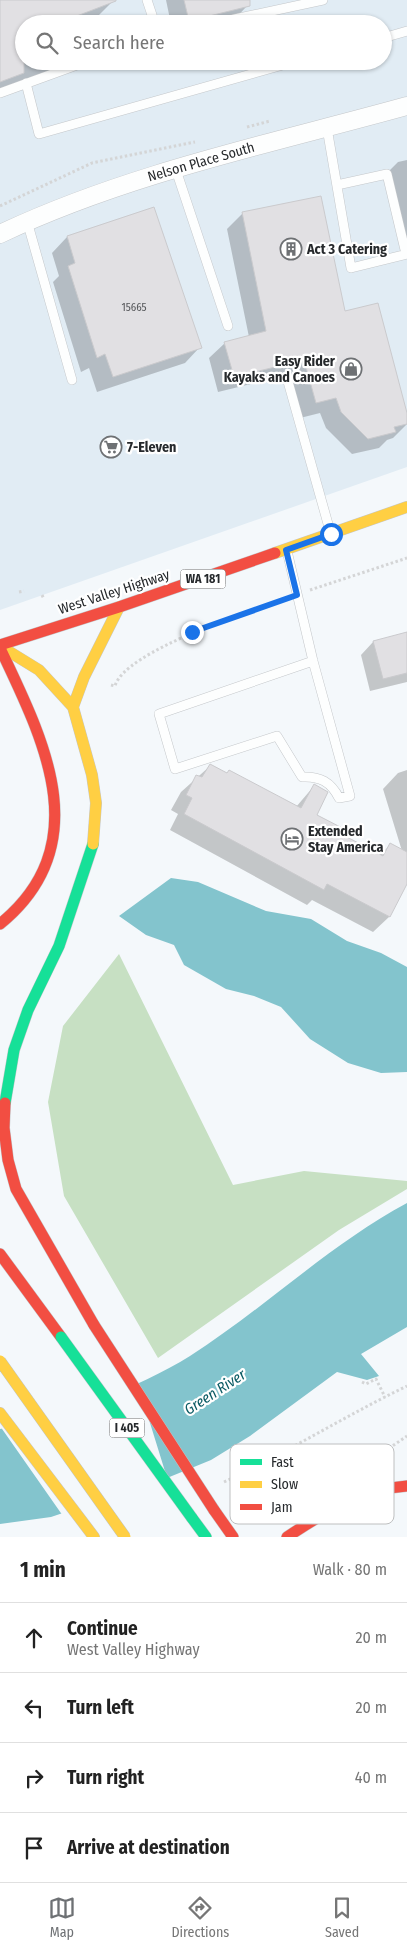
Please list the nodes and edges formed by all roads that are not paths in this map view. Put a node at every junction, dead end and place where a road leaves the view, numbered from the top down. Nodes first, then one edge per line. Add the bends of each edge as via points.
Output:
1 (147, 0) edge
2 (323, 0) edge
3 (152, 15) edge
4 (254, 15) edge
5 (407, 31) edge
6 (392, 35) edge
7 (63, 70) edge
8 (265, 70) edge
9 (26, 83) junction
10 (0, 93) edge
11 (407, 106) edge
12 (327, 128) junction
13 (175, 167) junction
14 (337, 185) junction
15 (27, 221) junction
16 (0, 234) edge
17 (406, 254) edge
18 (228, 326) dead end
19 (287, 378) dead end
20 (72, 380) dead end
21 (407, 506) edge
22 (331, 534) junction
23 (286, 550) junction
24 (119, 607) junction
25 (0, 646) edge
26 (313, 661) junction
27 (74, 707) junction
28 (0, 924) edge
29 (0, 1254) edge
30 (0, 1361) edge
31 (0, 1413) edge
32 (407, 1486) edge
33 (394, 1487) edge
34 (309, 1524) edge
35 (94, 1537) edge
36 (125, 1537) edge
37 (206, 1537) edge
38 (233, 1537) edge
39 (287, 1537) edge

1 - 3 lane
2 - 4 lane
5 - 6 lane
7 - 9 lane
8 - 9 lane via 39,134
9 - 10 lane
11 - 12 street, Nelson Place South
12 - 13 street, Nelson Place South
12 - 14 lane
13 - 15 street, Nelson Place South
13 - 18 lane
14 - 17 lane via 387,174
14 - 17 lane via 351,268
15 - 16 street, Nelson Place South
15 - 20 lane
19 - 22 lane
21 - 22 main road, West Valley Highway / WA 181
22 - 23 main road, West Valley Highway / WA 181
23 - 24 main road, West Valley Highway / WA 181
23 - 26 lane
24 - 25 main road, West Valley Highway / WA 181
24 - 27 main road via 84,677
25 - 27 main road via 39,670
25 - 28 main road via 44,748 56,790 57,813 54,836 42,871 17,908
26 - 26 lane via 350,796 339,798 333,785 315,776 302,777 277,736 175,769 159,714
27 - 38 main road, bridge via 96,803 93,851 59,946 28,1010 14,1050 5,1102 8,1160 16,1189 94,1325
29 - 37 main road, I 405, bridge
30 - 36 main road, bridge
31 - 35 main road
32 - 33 main road
34 - 39 main road

